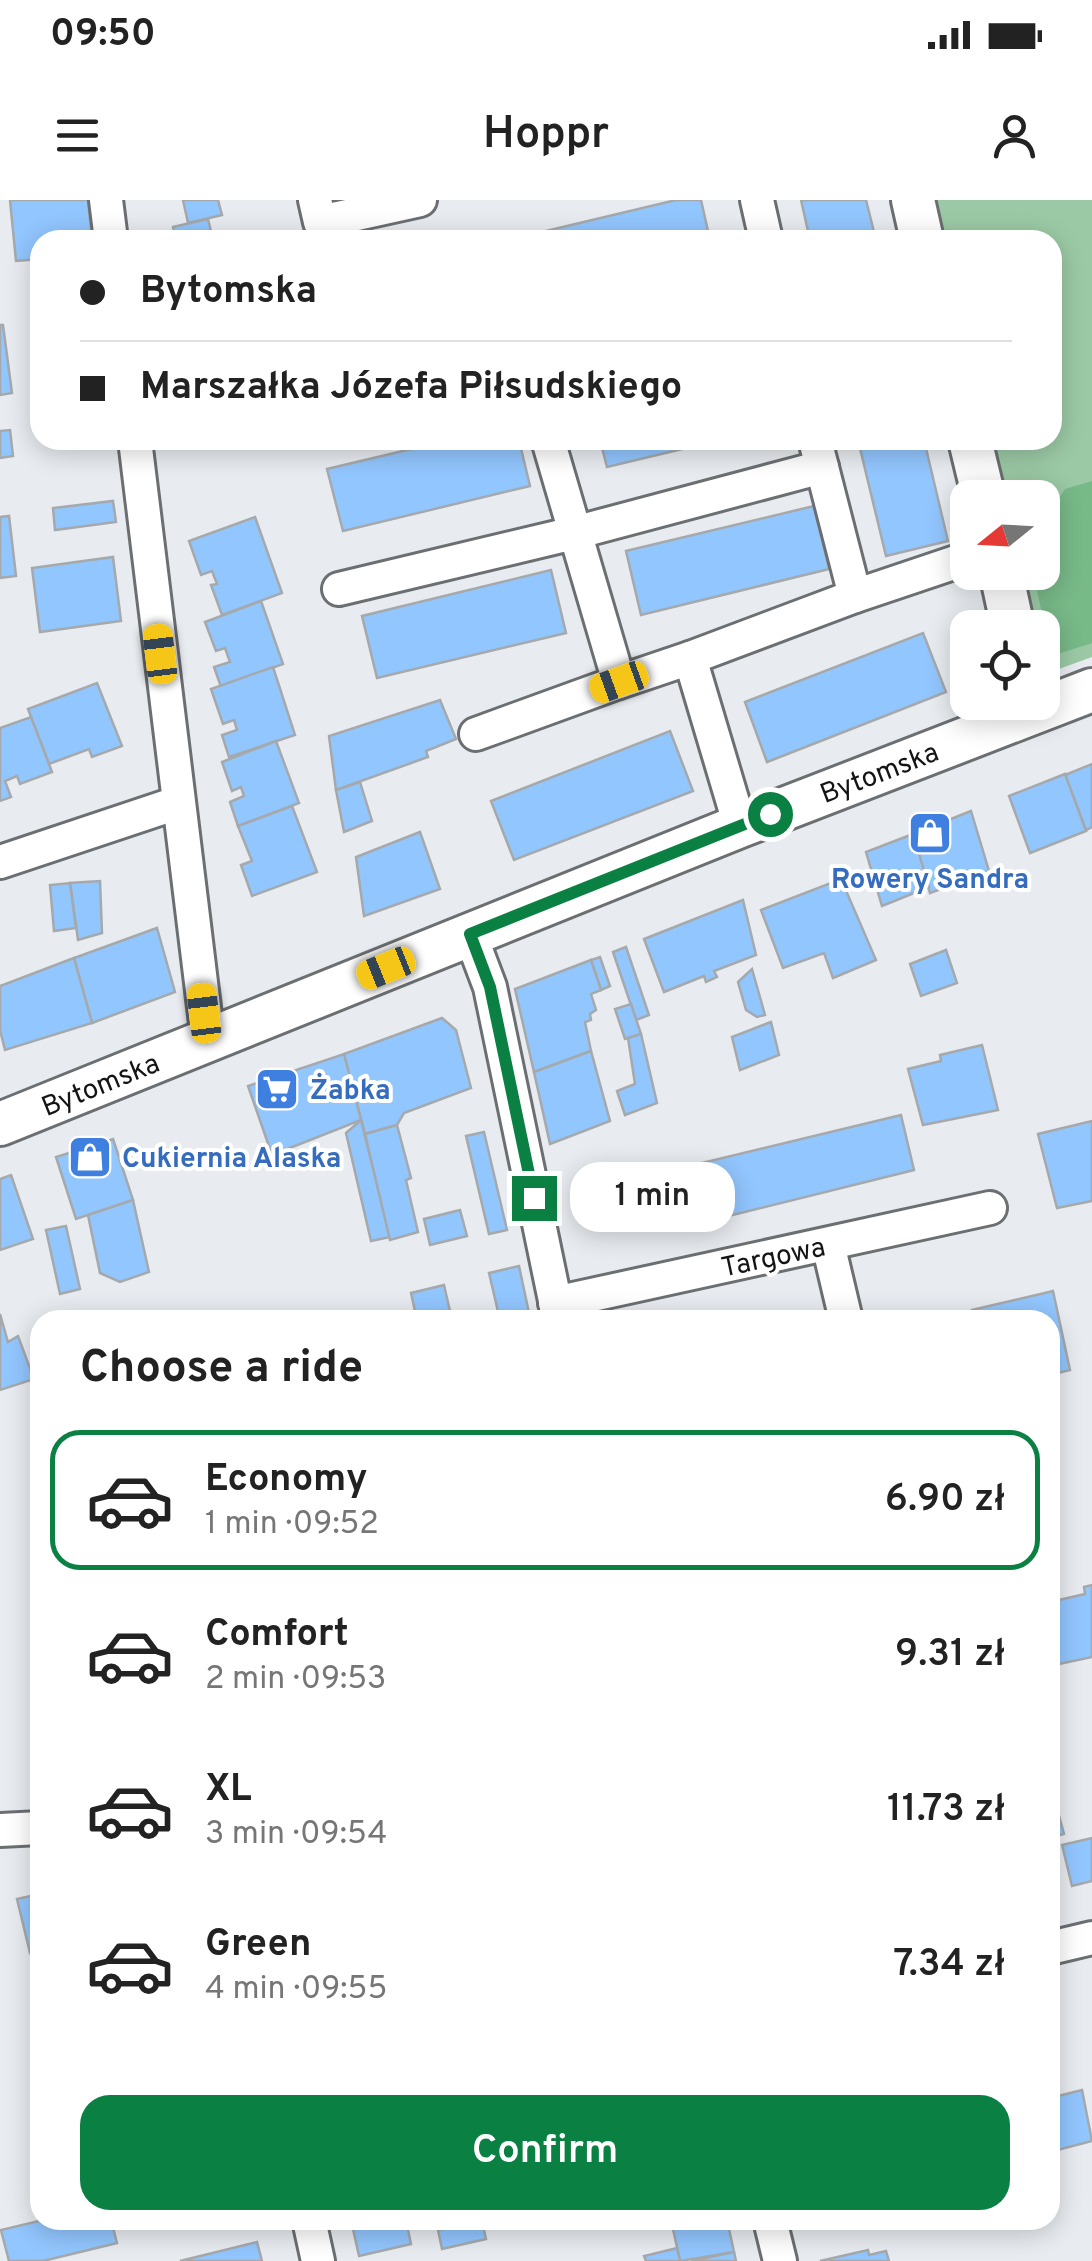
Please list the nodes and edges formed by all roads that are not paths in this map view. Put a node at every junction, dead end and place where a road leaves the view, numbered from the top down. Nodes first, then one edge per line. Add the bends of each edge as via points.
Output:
1 (106, 200) edge
2 (314, 200) edge
3 (420, 200) edge
4 (757, 200) edge
5 (913, 200) edge
6 (110, 230) edge
7 (764, 230) edge
8 (920, 230) edge
9 (136, 450) edge
10 (551, 450) edge
11 (972, 450) edge
12 (818, 454) edge
13 (980, 480) edge
14 (574, 533) junction
15 (950, 564) edge
16 (339, 589) dead end
17 (855, 596) junction
18 (690, 658) junction
19 (619, 682) junction
20 (1092, 690) edge
21 (1060, 699) edge
22 (1000, 720) edge
23 (476, 734) dead end
24 (177, 803) junction
25 (740, 826) junction
26 (0, 862) edge
27 (470, 934) junction
28 (208, 1040) junction
29 (0, 1124) edge
30 (990, 1208) dead end
31 (828, 1244) junction
32 (557, 1310) edge
33 (565, 1310) edge
34 (844, 1310) edge
35 (30, 1828) edge
36 (0, 1830) edge
37 (1092, 1938) edge
38 (1060, 1946) edge
39 (311, 2230) edge
40 (772, 2230) edge
41 (318, 2261) edge
42 (780, 2261) edge

1 - 6 street
2 - 3 street via 320,222
4 - 7 street
5 - 8 street
9 - 24 street
10 - 14 street
11 - 13 street
12 - 14 street
12 - 17 street
14 - 16 street
14 - 19 street
15 - 17 street
17 - 18 street
18 - 19 street
18 - 25 street
19 - 23 street
20 - 21 street, Bytomska
22 - 25 street, Bytomska
24 - 26 street
24 - 28 street
25 - 27 street, Bytomska
27 - 28 street, Bytomska
27 - 32 street via 490,987
28 - 29 street, Bytomska
30 - 31 street, Targowa
31 - 33 street, Targowa
31 - 34 street
35 - 36 street
37 - 38 street
39 - 41 street
40 - 42 street

